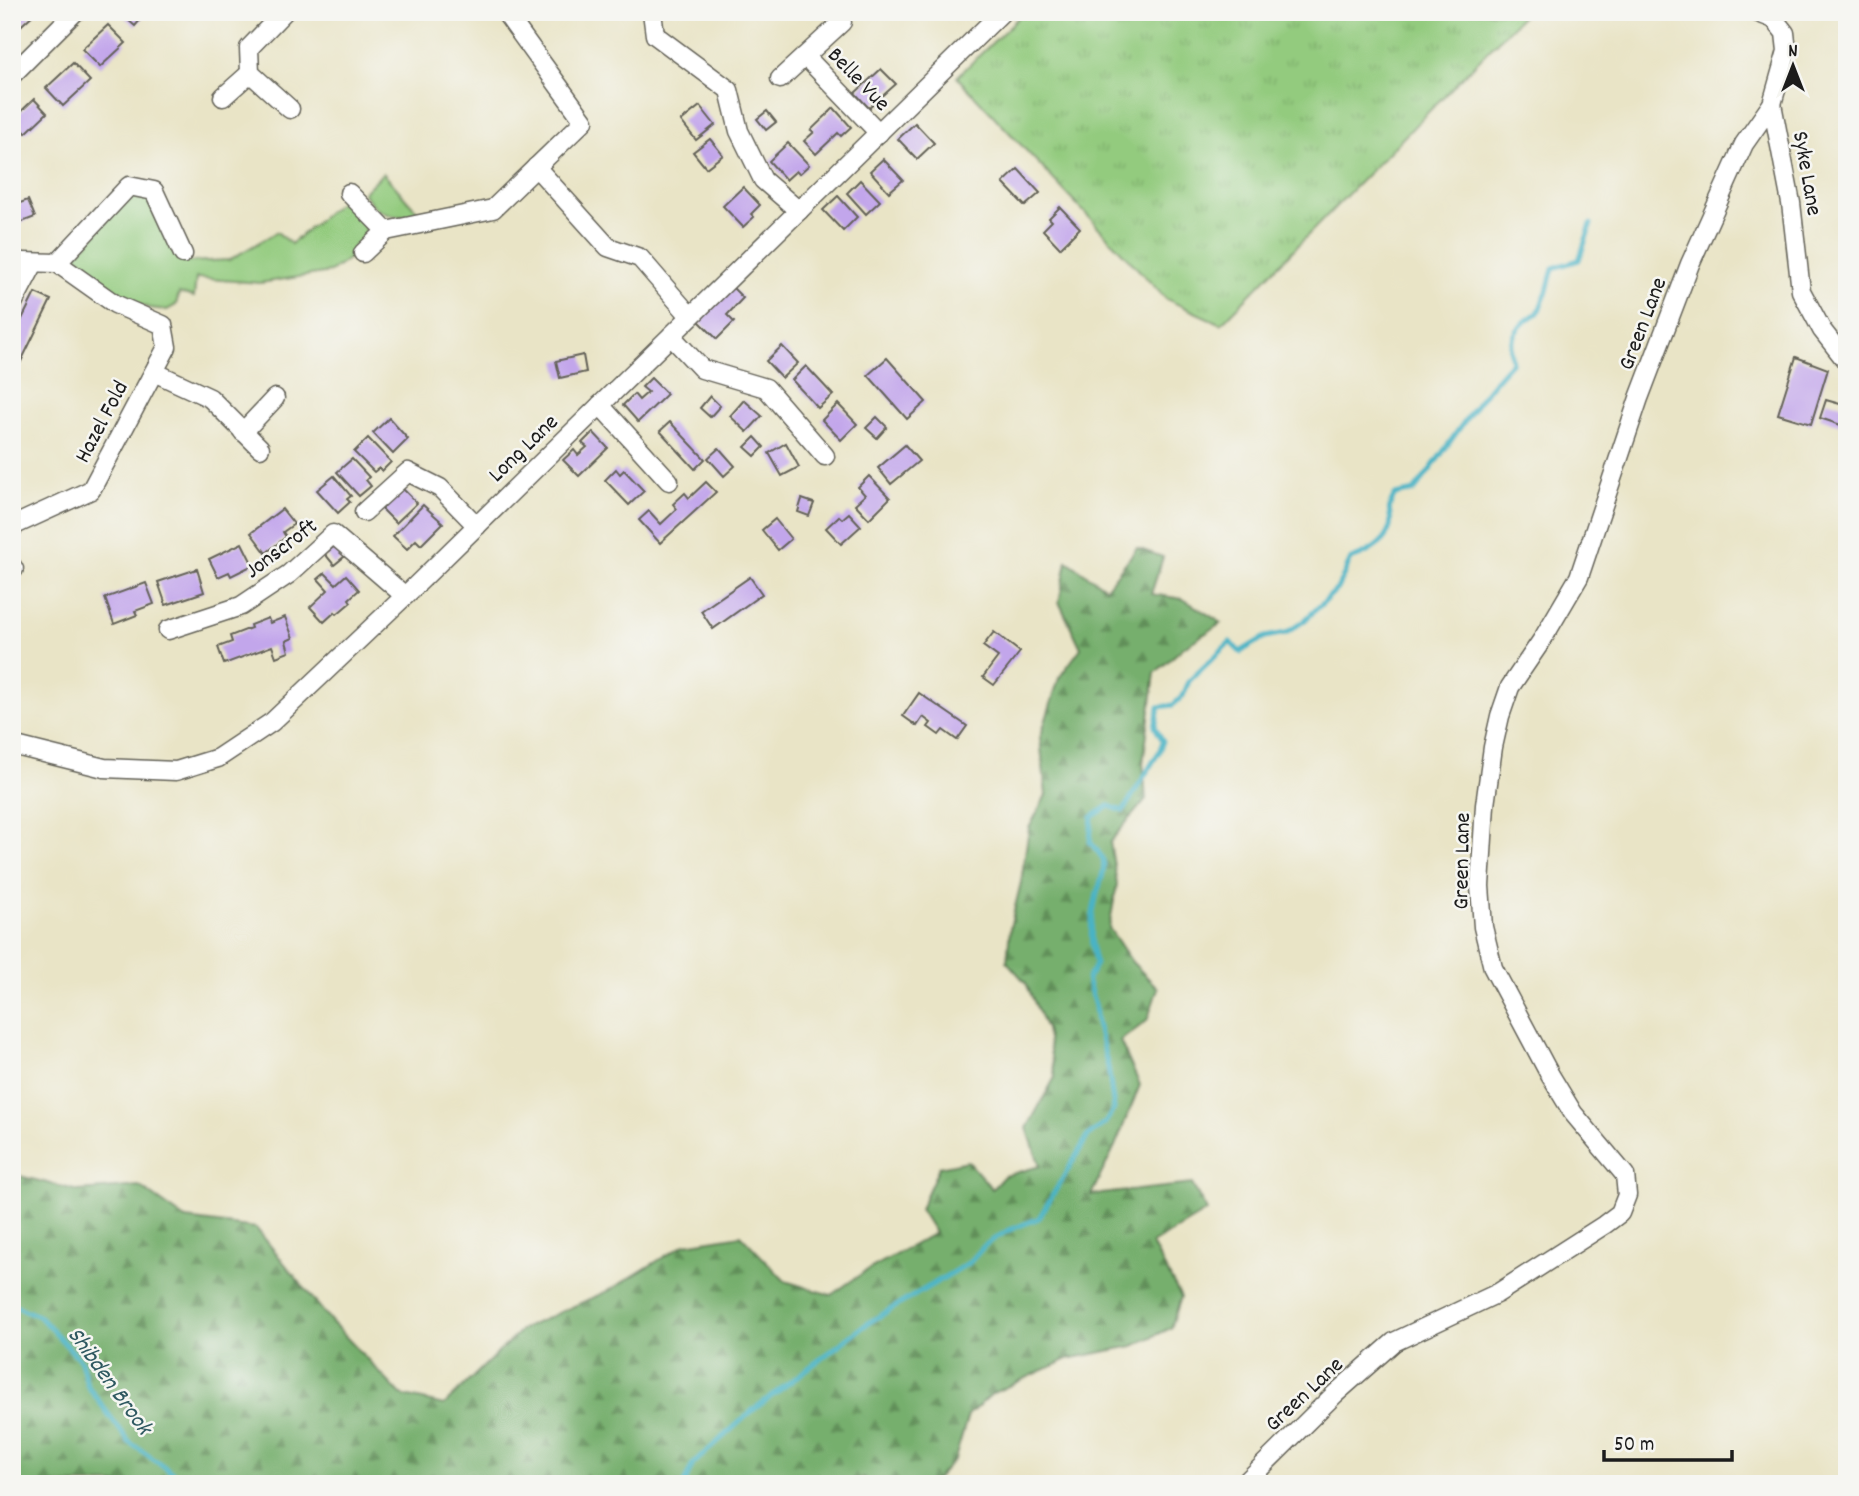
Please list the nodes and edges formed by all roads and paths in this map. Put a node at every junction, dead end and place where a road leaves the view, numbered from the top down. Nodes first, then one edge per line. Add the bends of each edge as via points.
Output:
1 (75, 12) edge
2 (284, 12) edge
3 (505, 12) edge
4 (652, 12) edge
5 (1002, 12) edge
6 (1756, 12) edge
7 (842, 22) dead end
8 (805, 56) junction
9 (250, 73) junction
10 (12, 75) edge
11 (780, 79) dead end
12 (223, 97) dead end
13 (1772, 104) junction
14 (290, 109) dead end
15 (878, 133) junction
16 (536, 167) junction
17 (349, 193) dead end
18 (800, 211) junction
19 (386, 231) junction
20 (363, 253) dead end
21 (183, 254) dead end
22 (17, 260) edge
23 (57, 263) junction
24 (12, 305) edge
25 (690, 316) junction
26 (671, 336) junction
27 (1847, 362) edge
28 (154, 372) junction
29 (275, 398) dead end
30 (600, 405) junction
31 (243, 432) junction
32 (260, 448) dead end
33 (825, 456) dead end
34 (669, 481) dead end
35 (364, 512) dead end
36 (477, 526) junction
37 (12, 528) edge
38 (405, 596) junction
39 (168, 630) dead end
40 (12, 745) edge
41 (1244, 1484) edge

1 - 10 street
2 - 9 street via 249,48
3 - 16 street via 584,121
4 - 18 street via 655,36 729,90 738,131 763,180
5 - 15 street, Long Lane
6 - 13 street via 1774,19 1785,33 1787,51
7 - 8 street, Belle Vue
8 - 11 street, Belle Vue
8 - 15 street, Belle Vue
9 - 12 street
9 - 14 street
13 - 27 street, Syke Lane via 1791,203 1801,291 1822,330
13 - 41 street, Green Lane via 1744,144 1690,264 1578,577 1510,687 1495,737 1485,805 1479,886 1493,968 1573,1113 1625,1174 1627,1195 1620,1213 1499,1293 1394,1342
15 - 18 street, Long Lane
16 - 19 street via 493,209
16 - 25 street via 608,247 640,258
17 - 19 street
18 - 25 street, Long Lane
19 - 20 street
21 - 23 street via 154,191 130,186
22 - 23 street
22 - 24 street via 32,267
23 - 28 street, Hazel Fold via 115,303 163,325 167,347
25 - 26 street, Long Lane
26 - 30 street, Long Lane
26 - 33 street via 702,369 766,388
28 - 31 street, Hazel Fold via 210,398
28 - 37 street, Hazel Fold via 91,490
29 - 31 street
30 - 34 street
30 - 36 street, Long Lane
31 - 32 street, Hazel Fold
35 - 36 street via 408,472 440,488
36 - 38 street, Long Lane
38 - 39 street, Jonscroft via 333,534 289,574 241,606
38 - 40 street, Long Lane via 272,722 218,758 176,771 104,768

